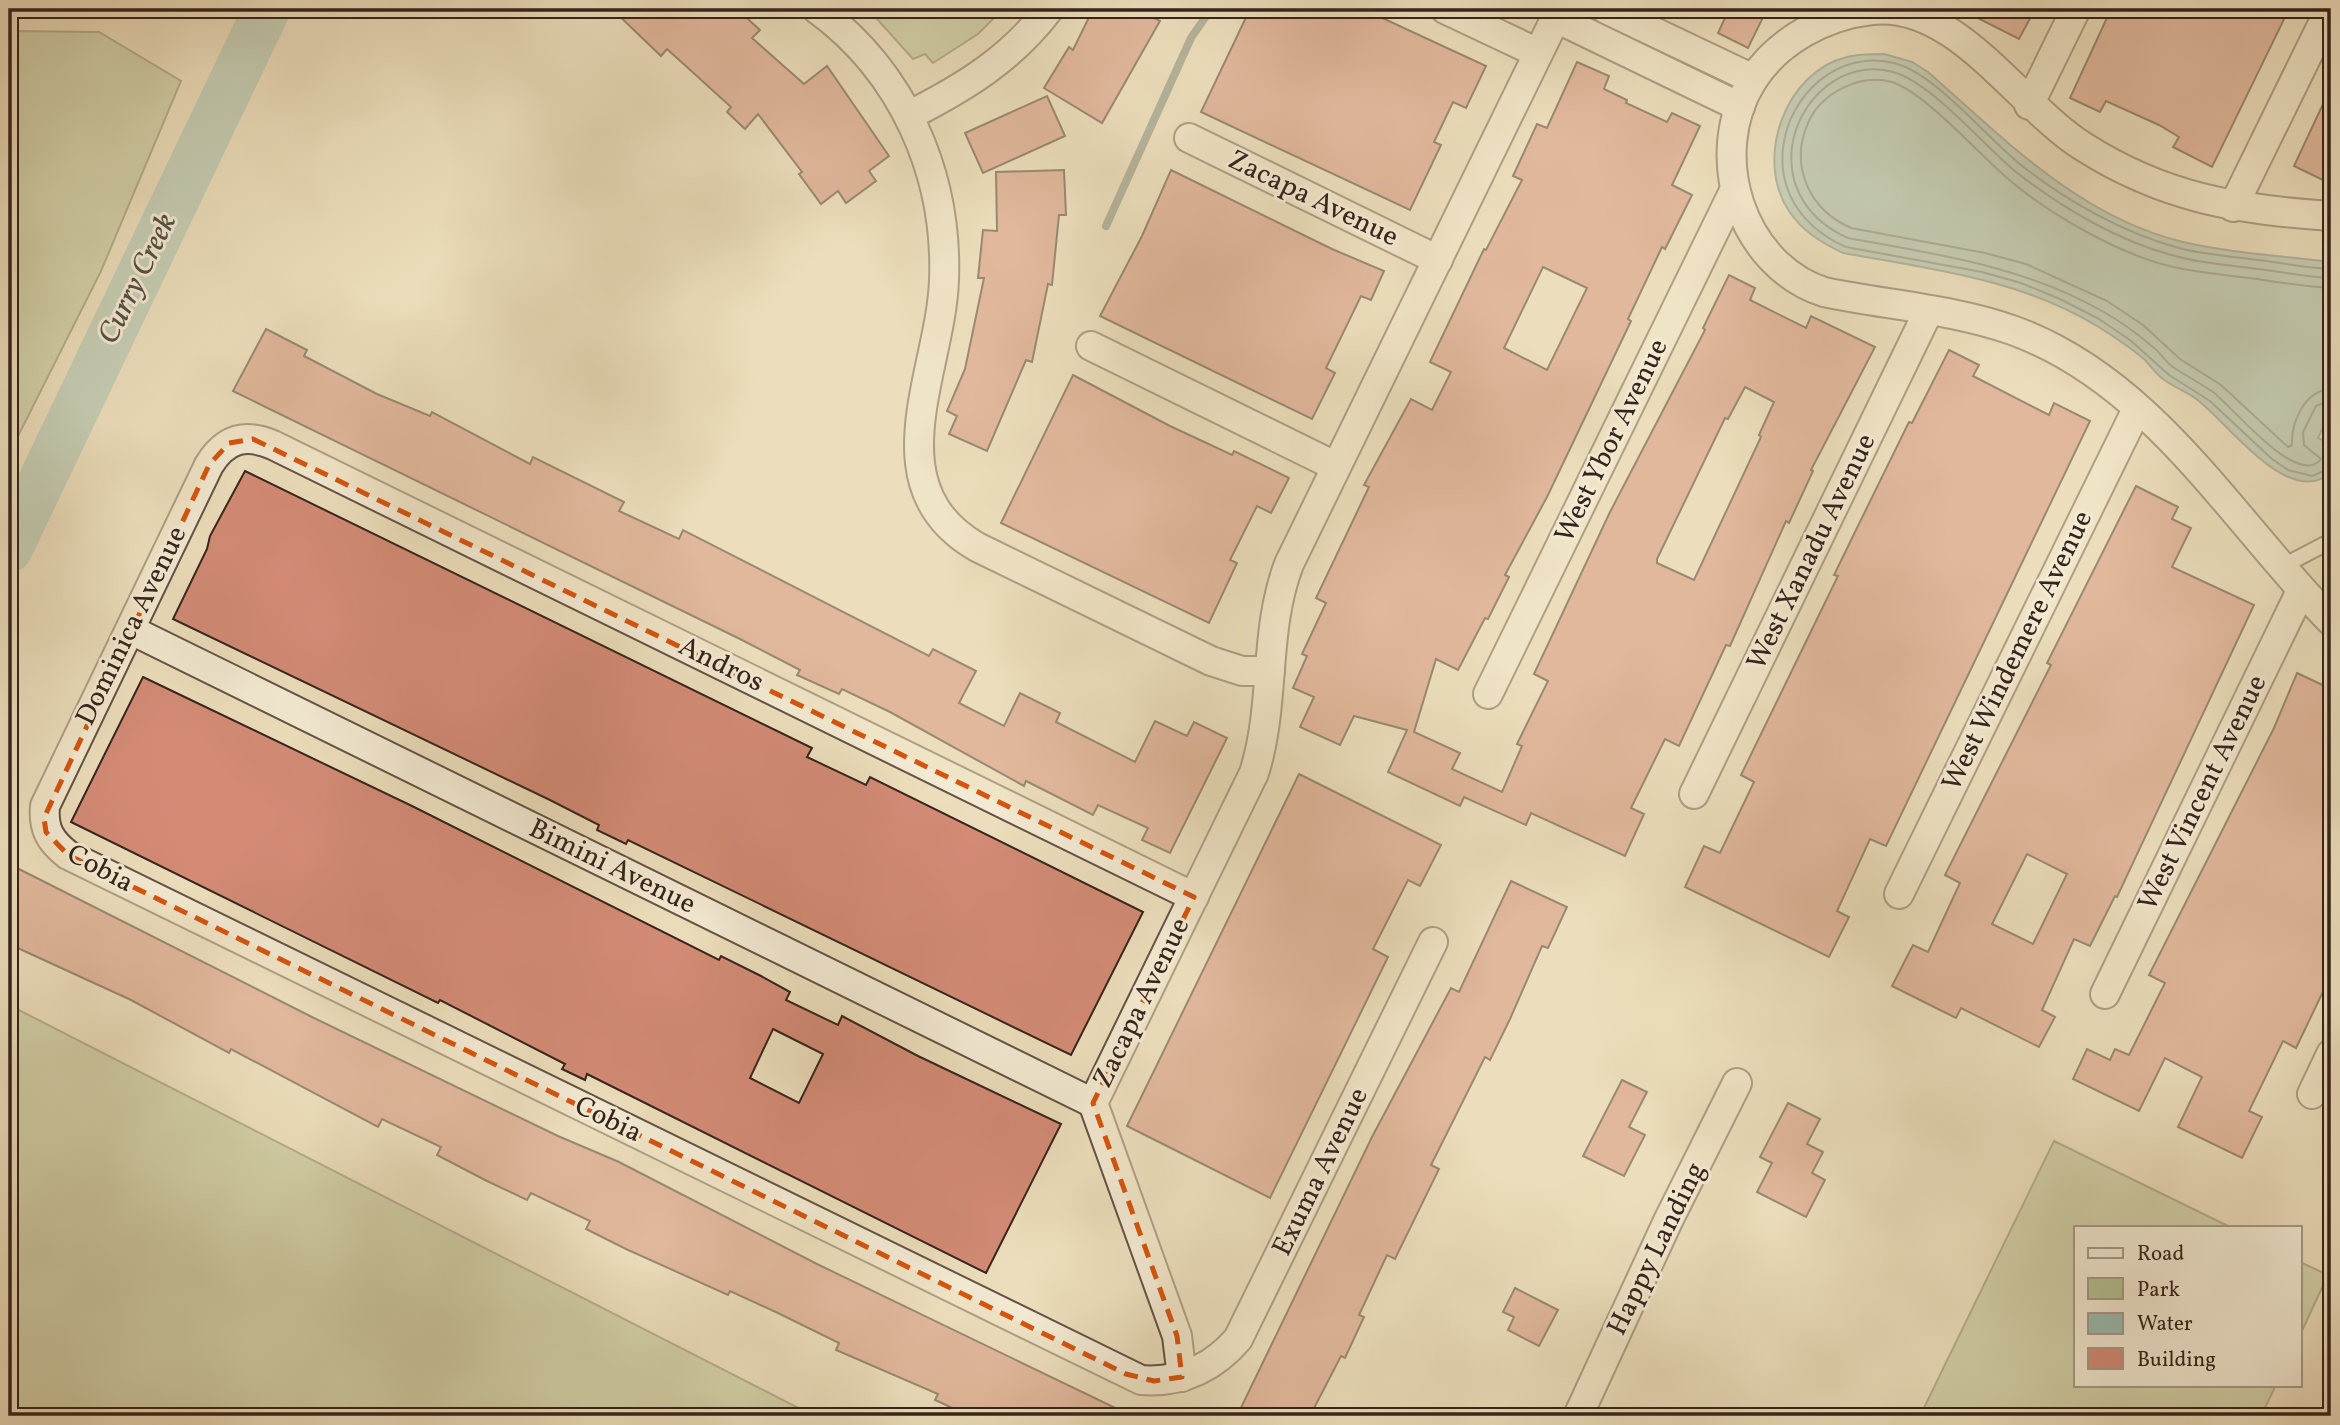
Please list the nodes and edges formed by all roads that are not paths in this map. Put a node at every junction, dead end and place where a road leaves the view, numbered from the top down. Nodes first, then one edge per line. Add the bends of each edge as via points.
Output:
1 (817, 9) edge
2 (1049, 9) edge
3 (1445, 9) edge
4 (1606, 9) edge
5 (2076, 9) edge
6 (2330, 9) edge
7 (1558, 13) edge
8 (1818, 18) edge
9 (1538, 54) junction
10 (1747, 93) junction
11 (2029, 105) junction
12 (910, 115) junction
13 (1189, 138) dead end
14 (1735, 189) junction
15 (2233, 207) junction
16 (2331, 216) edge
17 (1438, 260) junction
18 (1929, 310) junction
19 (1091, 346) dead end
20 (2137, 409) junction
21 (246, 438) joint
22 (1335, 466) junction
23 (2331, 541) edge
24 (2281, 568) junction
25 (2301, 591) junction
26 (2331, 621) edge
27 (131, 631) junction
28 (1270, 671) junction
29 (1488, 694) dead end
30 (1694, 794) dead end
31 (46, 832) joint
32 (1899, 894) dead end
33 (1194, 897) junction
34 (1433, 942) dead end
35 (2105, 994) dead end
36 (2331, 1054) edge
37 (1737, 1083) dead end
38 (2312, 1094) dead end
39 (1093, 1103) junction
40 (1182, 1377) junction
41 (1578, 1416) edge

1 - 12 street via 857,43
2 - 12 street via 990,70
3 - 9 street
4 - 10 street
5 - 11 street
6 - 15 street
7 - 9 street, Zacapa Avenue
7 - 10 street
8 - 10 street via 1789,43
8 - 11 street via 1875,10 1919,17 1970,45
9 - 17 street, Zacapa Avenue
10 - 14 street via 1733,148
11 - 15 street via 2084,148 2120,167 2185,194
12 - 28 street via 931,169 944,244 944,283 921,413 919,465 941,518 977,547 1218,664 1242,671
13 - 17 street, Zacapa Avenue
14 - 18 street via 1752,235 1791,276 1824,292
14 - 29 street, West Ybor Avenue
15 - 16 street
17 - 22 street, Zacapa Avenue
18 - 20 street via 1987,322 2048,346 2109,383
18 - 30 street, West Xanadu Avenue
19 - 22 street
20 - 24 street via 2192,463
20 - 32 street, West Windemere Avenue
21 - 27 street, Dominica Avenue via 229,443 209,465
21 - 33 street, Andros via 273,445
22 - 28 street, Zacapa Avenue via 1279,590
23 - 24 lane
24 - 25 street
25 - 26 street
25 - 35 street, West Vincent Avenue
27 - 31 street, Dominica Avenue via 45,806
27 - 39 street, Bimini Avenue
28 - 33 street, Zacapa Avenue via 1266,726 1254,773
31 - 40 street, Cobia via 68,855 1126,1374 1154,1381
33 - 39 street, Zacapa Avenue
34 - 40 street, Exuma Avenue via 1248,1322 1225,1354
36 - 38 street
37 - 41 street, Happy Landing
39 - 40 street, Zacapa Avenue via 1177,1336

